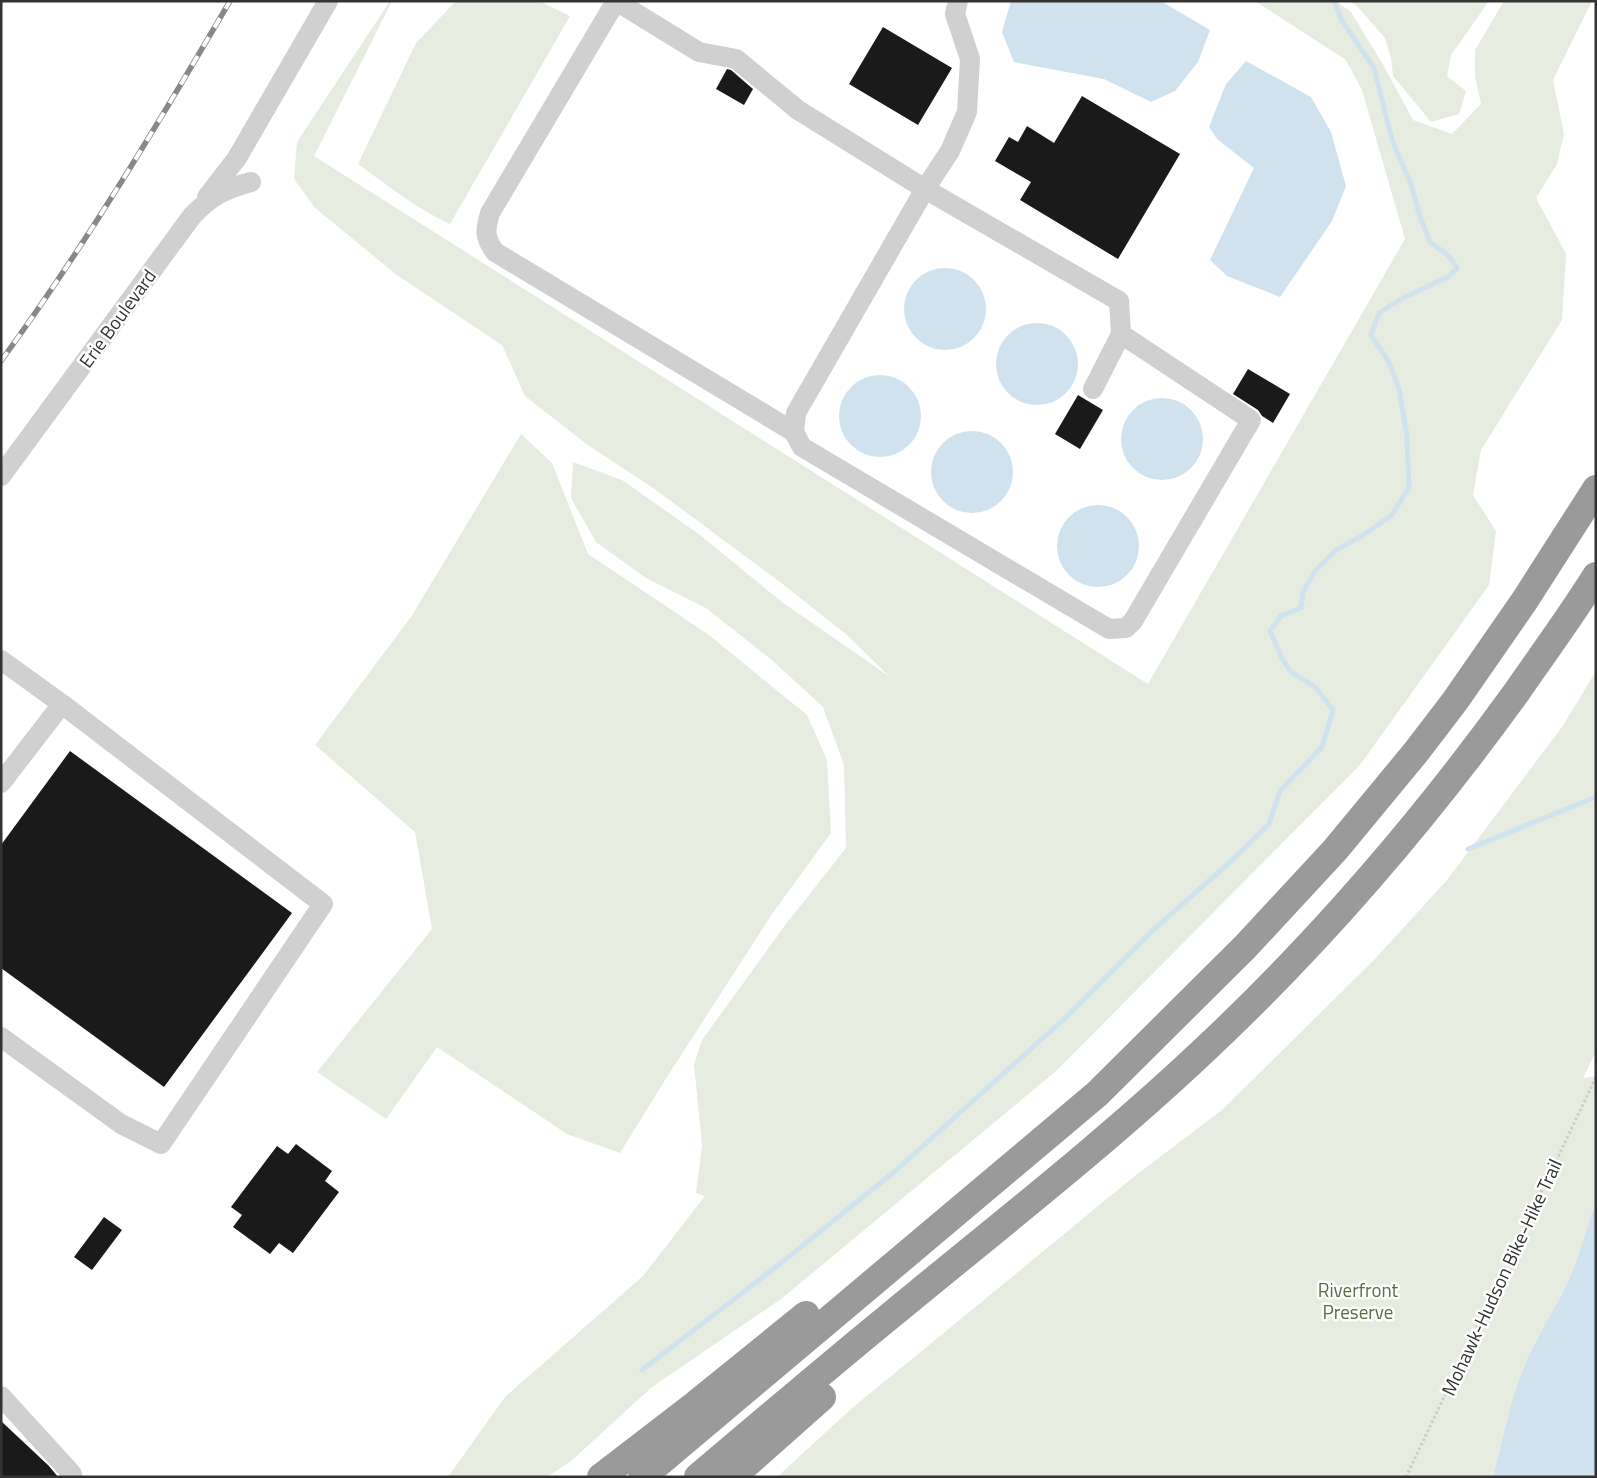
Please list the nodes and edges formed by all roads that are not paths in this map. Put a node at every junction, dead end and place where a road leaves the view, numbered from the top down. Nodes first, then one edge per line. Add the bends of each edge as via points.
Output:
1 (328, 1) edge
2 (616, 1) edge
3 (958, 1) edge
4 (251, 182) dead end
5 (926, 189) junction
6 (192, 216) junction
7 (1121, 334) junction
8 (1093, 389) dead end
9 (794, 432) junction
10 (1, 476) edge
11 (1596, 489) edge
12 (1596, 576) edge
13 (1, 660) edge
14 (62, 704) junction
15 (1, 783) edge
16 (1161, 1029) junction
17 (1, 1037) edge
18 (1002, 1226) junction
19 (1, 1396) edge
20 (72, 1477) edge
21 (601, 1477) edge
22 (642, 1477) edge
23 (698, 1477) edge
24 (732, 1477) edge

1 - 6 street via 237,158
2 - 5 street via 699,52 736,58 798,110
2 - 9 street via 490,213 486,227 487,242 495,252
3 - 5 street via 955,14 970,59 967,112 950,151
4 - 6 street, Erie Boulevard via 217,194
5 - 7 street via 1119,302
5 - 9 street via 796,413
6 - 10 street, Erie Boulevard
7 - 8 street
7 - 9 street via 1250,420 1134,622 1126,628 1110,629 994,561 802,447
11 - 16 highway via 1455,701 1377,800 1292,898
12 - 18 highway via 1467,760 1335,917 1201,1053
13 - 14 street
14 - 15 street
14 - 17 street via 323,904 161,1144 121,1124
16 - 21 highway via 1082,1088 932,1214
16 - 22 highway via 1097,1094
18 - 23 highway
18 - 24 highway via 893,1336
19 - 20 street

